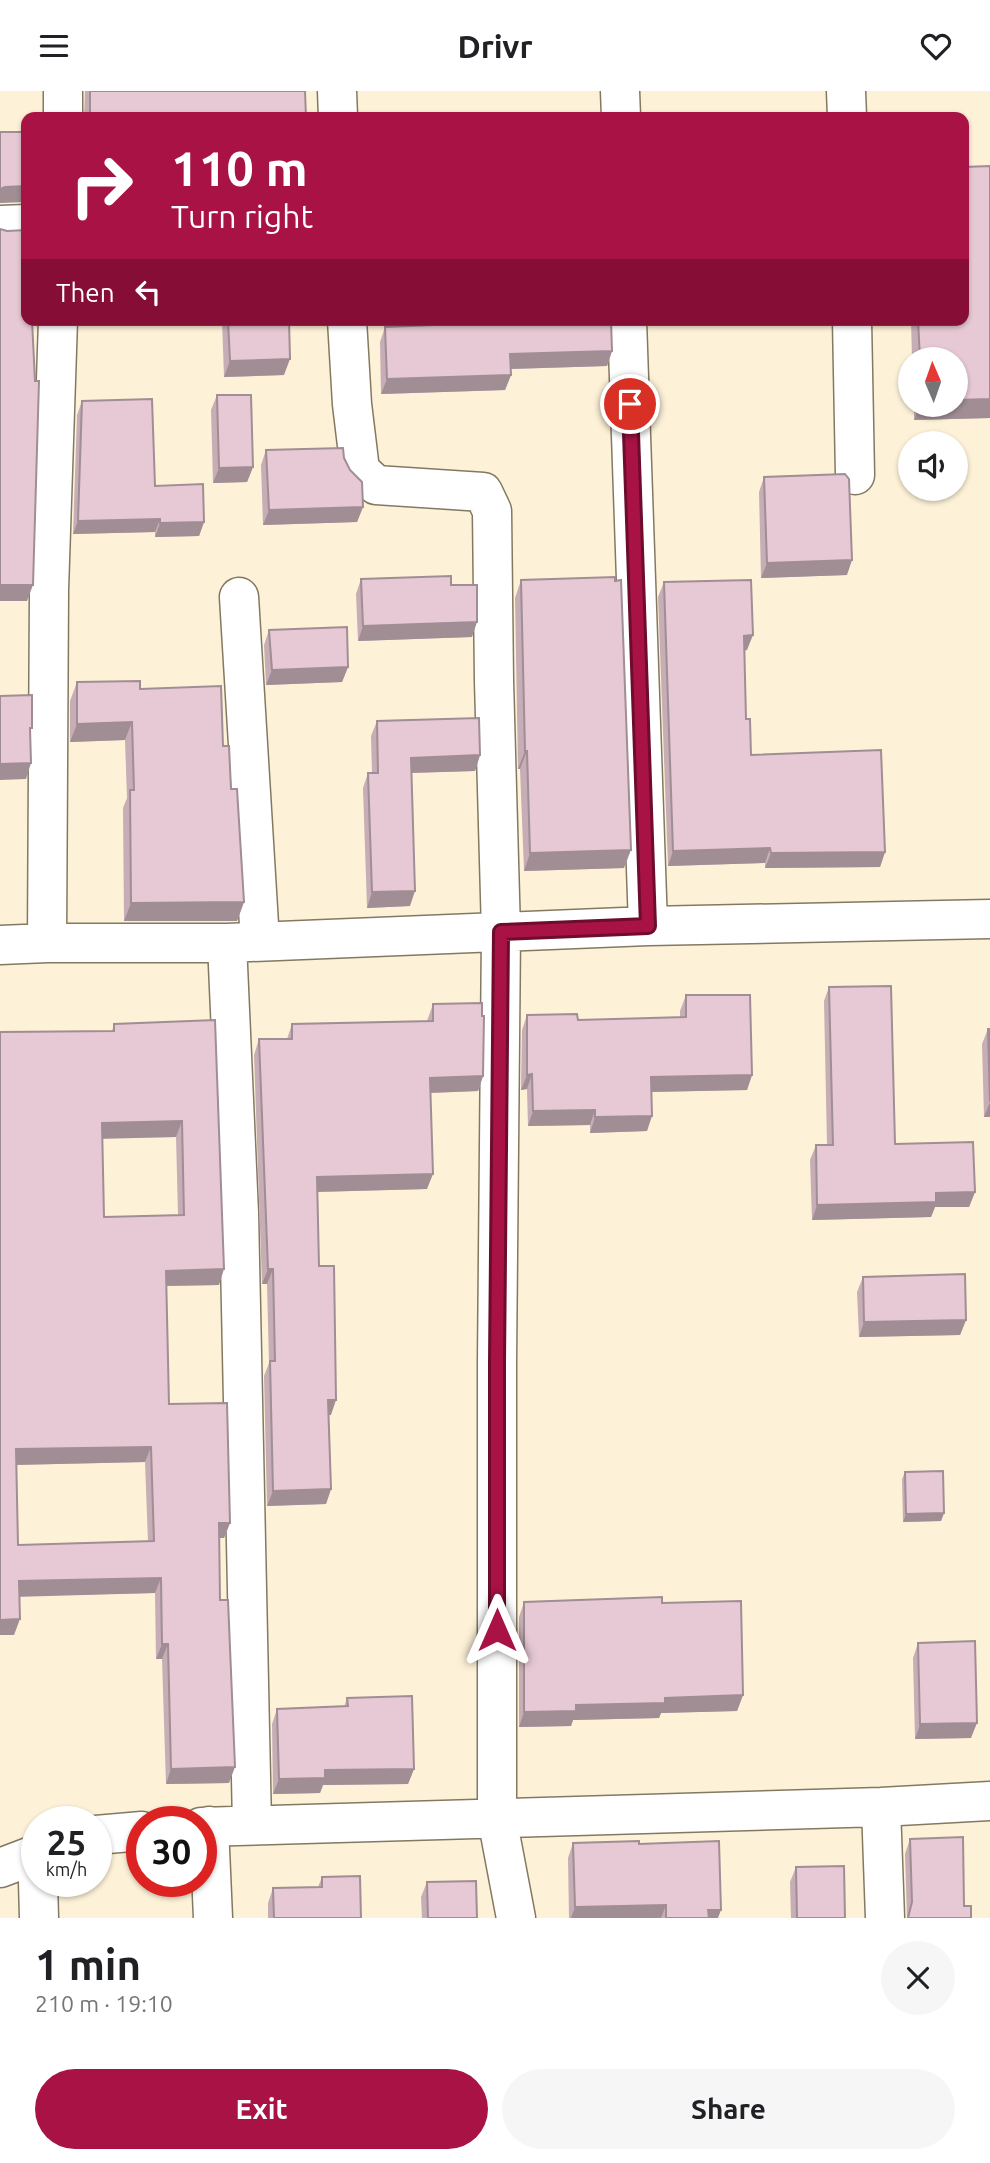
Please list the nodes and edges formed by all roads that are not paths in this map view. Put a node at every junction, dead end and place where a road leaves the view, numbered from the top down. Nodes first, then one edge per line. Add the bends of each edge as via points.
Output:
1 (63, 91) edge
2 (337, 91) edge
3 (620, 91) edge
4 (846, 91) edge
5 (63, 112) edge
6 (338, 112) edge
7 (621, 112) edge
8 (847, 112) edge
9 (21, 224) edge
10 (0, 225) edge
11 (58, 326) edge
12 (347, 326) edge
13 (627, 326) edge
14 (852, 326) edge
15 (855, 475) dead end
16 (239, 597) dead end
17 (990, 919) edge
18 (648, 926) junction
19 (501, 932) junction
20 (244, 942) junction
21 (47, 943) junction
22 (0, 945) edge
23 (990, 1801) edge
24 (881, 1807) junction
25 (497, 1818) junction
26 (252, 1825) junction
27 (217, 1826) edge
28 (21, 1860) edge
29 (0, 1868) edge
30 (38, 1897) edge
31 (211, 1897) edge
32 (39, 1918) edge
33 (213, 1918) edge
34 (516, 1918) edge
35 (885, 1918) edge

1 - 5 street
2 - 6 street
3 - 7 street
4 - 8 street
9 - 10 street
11 - 21 street via 49,590
12 - 19 street via 360,470 376,485 483,492 492,511
13 - 18 street
14 - 15 street
16 - 20 street
17 - 18 street
18 - 19 street
19 - 20 street
19 - 25 street
20 - 21 street
20 - 26 street via 239,1213
21 - 22 street
23 - 24 street
24 - 25 street
24 - 35 street
25 - 26 street
25 - 34 street
26 - 27 street
28 - 29 street
30 - 32 street
31 - 33 street

